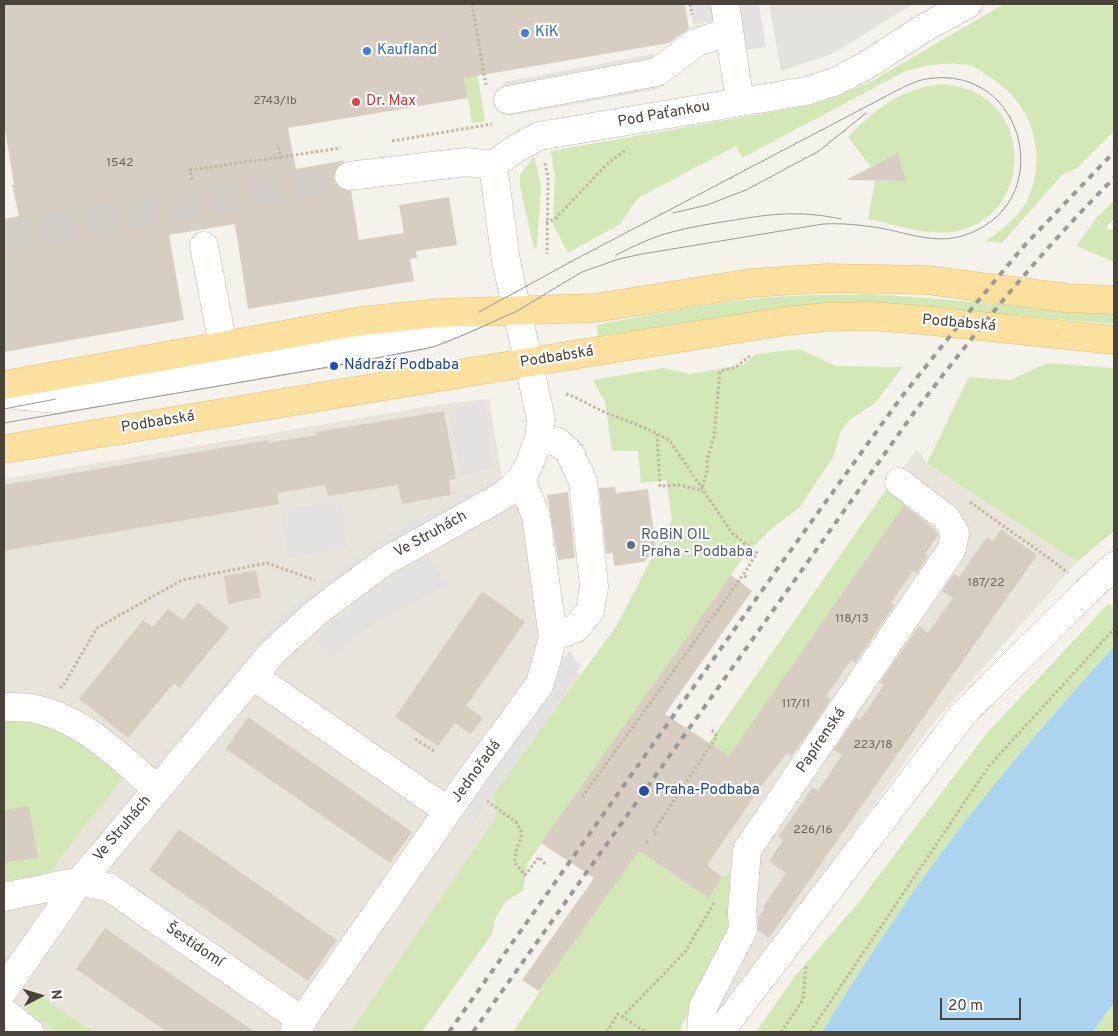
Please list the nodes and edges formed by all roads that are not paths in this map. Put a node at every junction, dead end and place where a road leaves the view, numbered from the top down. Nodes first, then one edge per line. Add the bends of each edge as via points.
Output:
1 (725, 4) edge
2 (968, 4) edge
3 (729, 32) junction
4 (508, 100) dead end
5 (740, 102) junction
6 (493, 165) junction
7 (349, 176) tunnel mouth
8 (204, 246) dead end
9 (1114, 300) edge
10 (517, 311) junction
11 (479, 312) junction
12 (1114, 340) edge
13 (223, 346) junction
14 (528, 362) junction
15 (4, 385) edge
16 (4, 394) edge
17 (539, 438) junction
18 (4, 448) edge
19 (521, 479) junction
20 (899, 482) dead end
21 (1114, 566) edge
22 (553, 637) junction
23 (253, 676) junction
24 (4, 707) edge
25 (157, 789) junction
26 (448, 811) junction
27 (80, 881) junction
28 (4, 897) edge
29 (4, 990) edge
30 (4, 1012) edge
31 (299, 1026) edge
32 (30, 1032) edge
33 (701, 1032) edge
34 (720, 1032) edge

1 - 3 street
2 - 5 street, Pod Paťankou via 837,81 806,91
3 - 4 street via 698,42 657,72
3 - 5 street
5 - 6 street, Pod Paťankou via 539,136 515,148
6 - 7 street via 466,162
6 - 10 street via 506,261
8 - 13 street
9 - 10 main road via 1067,298 928,280 827,278 724,286 595,308
10 - 11 main road
10 - 14 street, Ve Struhách
11 - 13 main road via 374,320
11 - 16 street via 419,336 312,356 56,399
12 - 14 main road, Podbabská via 922,320 826,317
13 - 15 main road
14 - 17 street, Ve Struhách via 541,419
14 - 18 main road, Podbabská
17 - 19 street, Ve Struhách
17 - 22 street via 558,442 569,452 583,481 594,587 590,611 576,628
19 - 22 street, Jednořadá via 536,516
19 - 23 street, Ve Struhách via 504,495 384,562 318,611 272,653
20 - 33 street, Papírenská via 946,518 954,533 952,549 747,850 743,930 703,1007
21 - 34 street via 964,713
22 - 26 street, Jednořadá via 540,684
23 - 25 street, Ve Struhách
23 - 26 street
24 - 25 street via 31,708 62,718 100,740
25 - 27 street, Ve Struhách
26 - 31 street, Jednořadá
27 - 28 street
27 - 29 street, Ve Struhách
27 - 31 street, Šestidomí via 110,888
30 - 32 street

